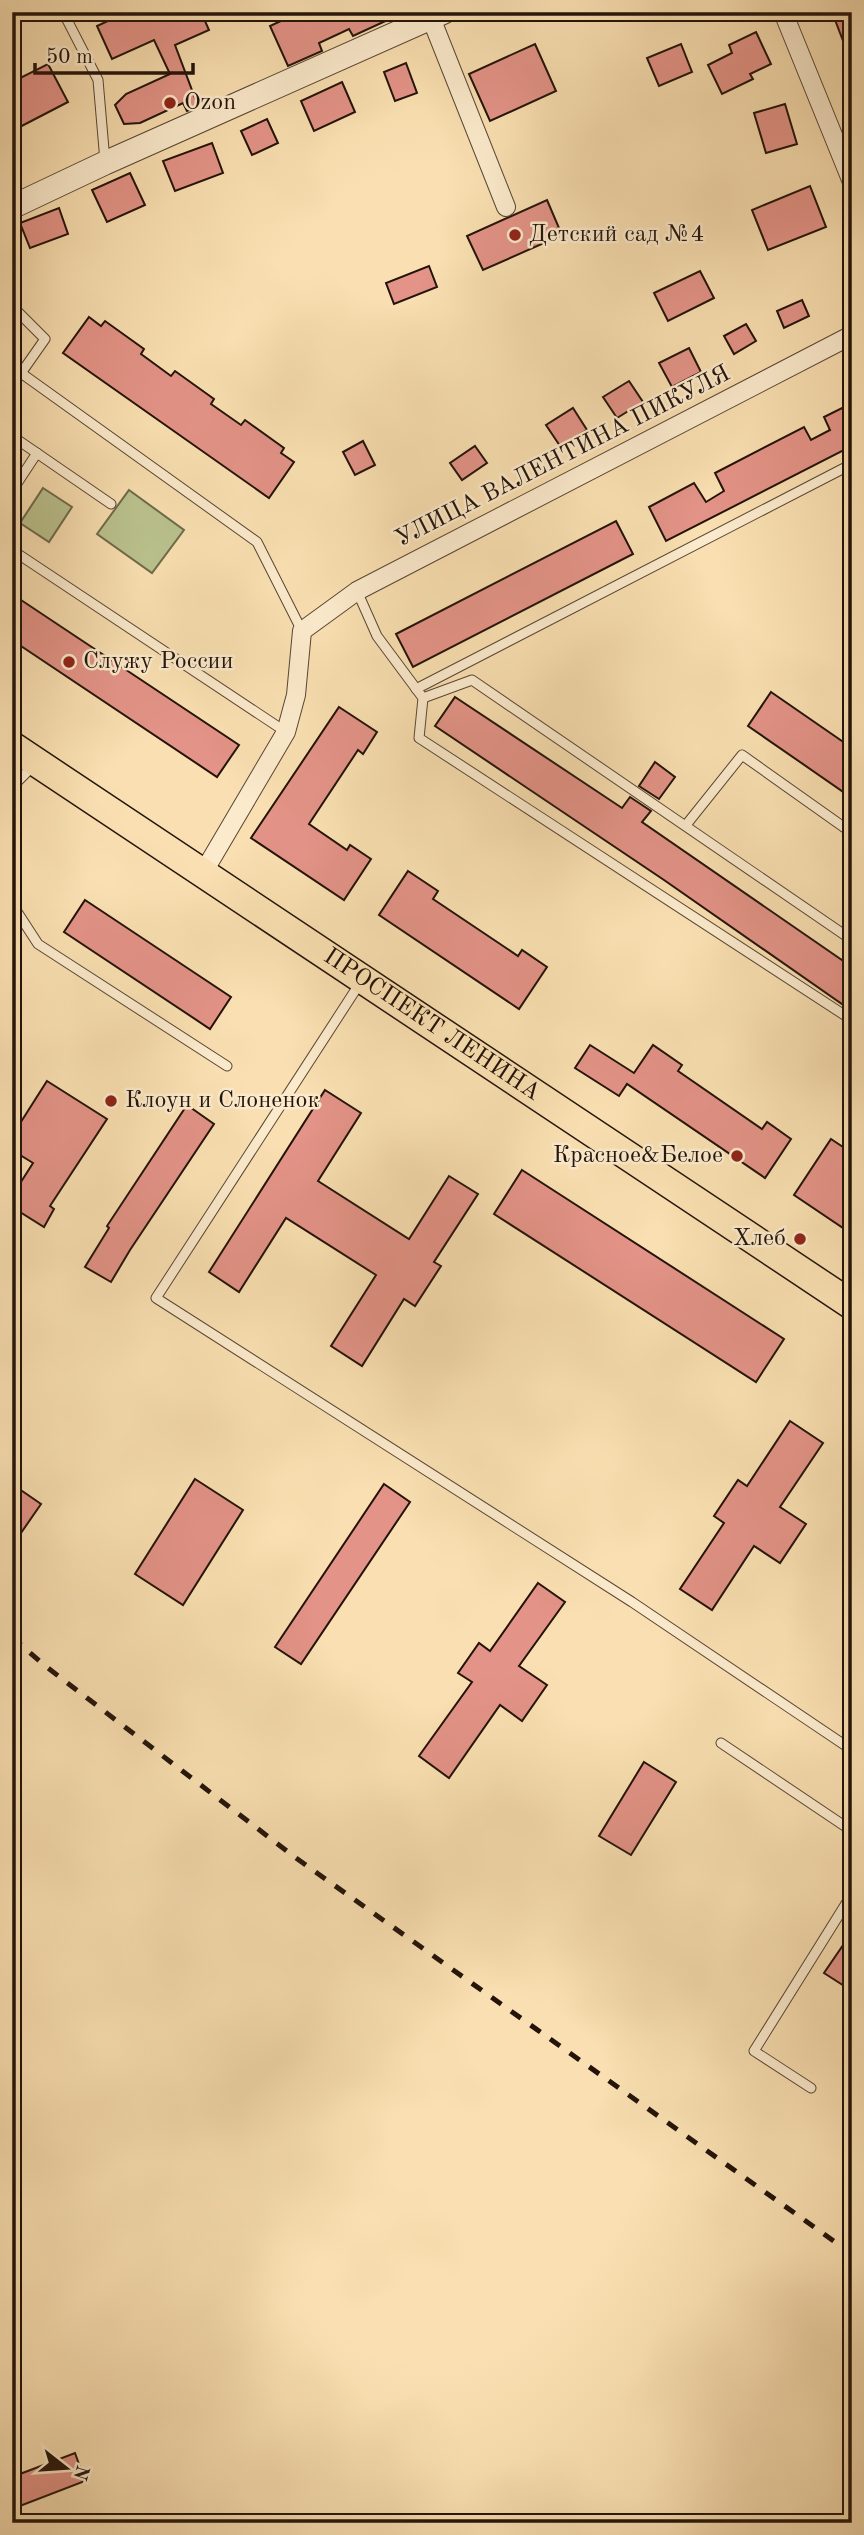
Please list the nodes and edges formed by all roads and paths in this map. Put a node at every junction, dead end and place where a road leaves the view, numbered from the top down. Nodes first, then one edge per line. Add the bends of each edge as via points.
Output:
1 (20, 12) edge
2 (63, 12) edge
3 (783, 12) edge
4 (438, 15) edge
5 (12, 17) edge
6 (105, 163) junction
7 (852, 182) edge
8 (12, 207) edge
9 (506, 207) dead end
10 (12, 306) edge
11 (852, 335) edge
12 (22, 373) junction
13 (12, 386) edge
14 (12, 436) edge
15 (37, 453) junction
16 (852, 464) edge
17 (12, 491) edge
18 (111, 503) dead end
19 (12, 550) edge
20 (357, 591) junction
21 (302, 631) junction
22 (416, 689) junction
23 (422, 698) junction
24 (286, 732) junction
25 (12, 746) edge
26 (37, 762) junction
27 (12, 787) edge
28 (686, 825) junction
29 (852, 833) edge
30 (203, 873) junction
31 (12, 904) edge
32 (852, 940) edge
33 (362, 980) junction
34 (852, 1020) edge
35 (227, 1066) dead end
36 (852, 1305) edge
37 (721, 1743) dead end
38 (852, 1750) edge
39 (852, 1830) edge
40 (852, 1894) edge
41 (811, 2088) dead end

1 - 5 lane
2 - 6 lane via 98,80
3 - 7 street
4 - 6 street
4 - 9 street
6 - 8 street
10 - 12 lane via 45,339
11 - 20 street, УЛИЦА ВАЛЕНТИНА ПИКУЛЯ
12 - 13 lane
12 - 21 lane via 257,542
14 - 15 lane
15 - 17 lane
15 - 18 lane
16 - 22 lane
19 - 24 lane
20 - 21 street, УЛИЦА ВАЛЕНТИНА ПИКУЛЯ
20 - 22 lane via 377,636
21 - 24 street via 296,695
22 - 23 lane
23 - 28 lane via 472,680
23 - 34 lane via 419,738
24 - 30 street
25 - 26 main road, ПРОСПЕКТ ЛЕНИНА
26 - 27 lane
26 - 30 main road, ПРОСПЕКТ ЛЕНИНА
28 - 29 lane via 742,755
28 - 32 lane
30 - 33 main road, ПРОСПЕКТ ЛЕНИНА
31 - 35 lane via 38,944
33 - 36 main road, ПРОСПЕКТ ЛЕНИНА
33 - 38 lane via 156,1298 632,1602
37 - 39 lane
40 - 41 lane via 754,2051

